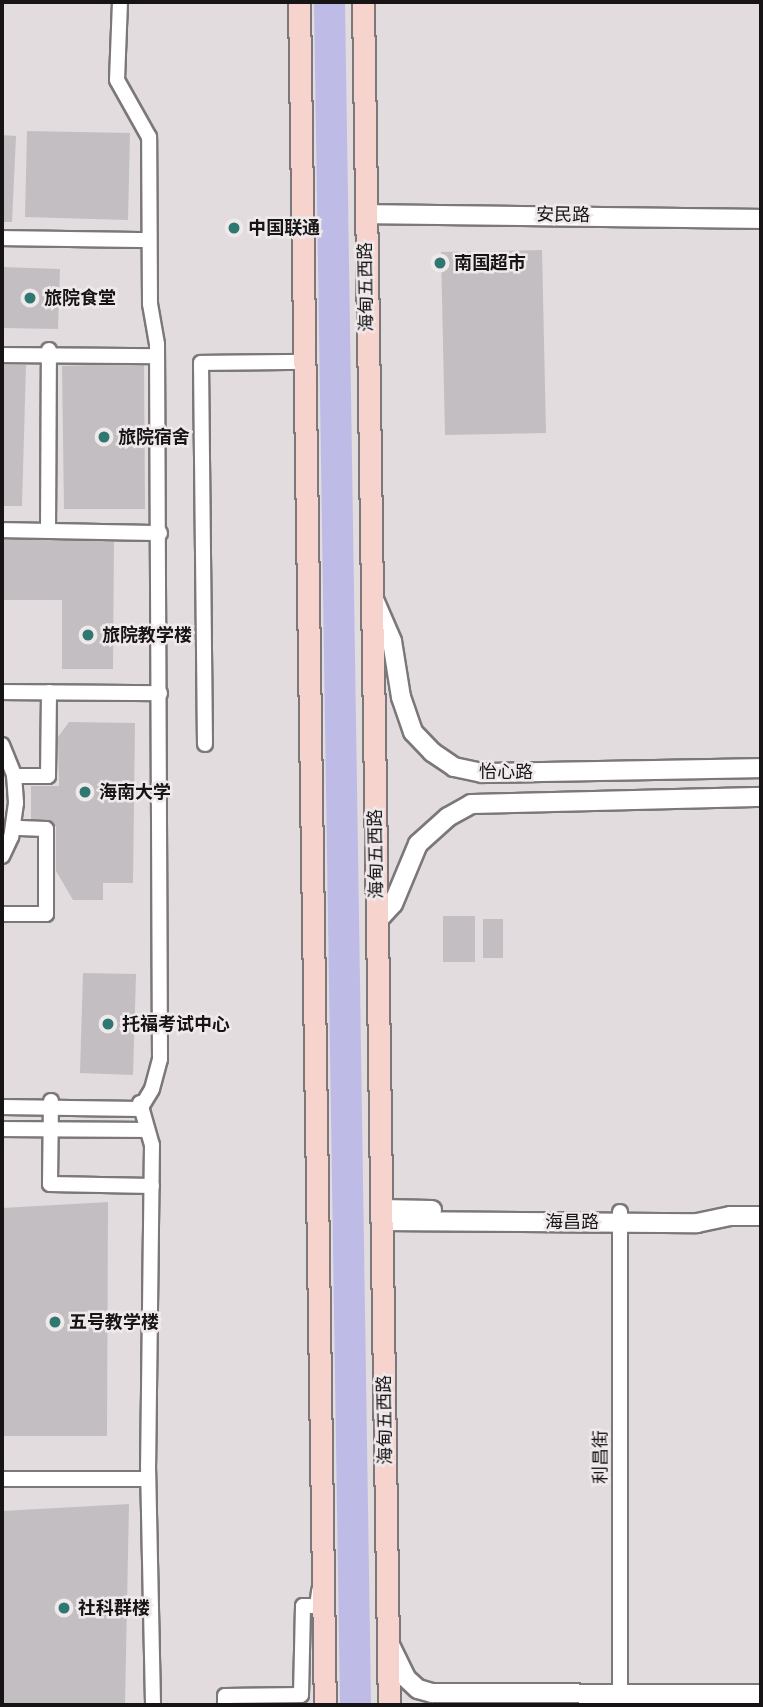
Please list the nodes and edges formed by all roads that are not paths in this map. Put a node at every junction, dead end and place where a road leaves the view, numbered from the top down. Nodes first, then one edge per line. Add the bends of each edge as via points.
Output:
1 (115, 2) edge
2 (120, 2) edge
3 (299, 2) edge
4 (363, 2) edge
5 (366, 217) junction
6 (761, 219) edge
7 (761, 225) edge
8 (2, 237) edge
9 (2, 243) edge
10 (146, 243) junction
11 (2, 349) edge
12 (46, 352) junction
13 (155, 353) junction
14 (2, 355) edge
15 (304, 362) junction
16 (2, 528) edge
17 (46, 528) junction
18 (157, 531) junction
19 (371, 592) junction
20 (2, 692) edge
21 (49, 695) junction
22 (157, 695) junction
23 (2, 698) edge
24 (205, 744) dead end
25 (2, 745) edge
26 (761, 768) edge
27 (14, 776) junction
28 (761, 797) edge
29 (13, 828) junction
30 (2, 856) edge
31 (2, 908) edge
32 (46, 909) junction
33 (2, 914) edge
34 (377, 921) junction
35 (2, 1101) edge
36 (51, 1104) junction
37 (137, 1106) junction
38 (2, 1107) edge
39 (2, 1129) edge
40 (50, 1129) junction
41 (144, 1130) junction
42 (149, 1186) junction
43 (761, 1209) edge
44 (381, 1215) junction
45 (761, 1216) edge
46 (620, 1217) junction
47 (2, 1479) edge
48 (146, 1479) junction
49 (323, 1569) junction
50 (388, 1638) junction
51 (761, 1694) edge
52 (620, 1698) junction
53 (761, 1702) edge
54 (150, 1705) edge
55 (225, 1705) edge
56 (326, 1705) edge
57 (389, 1705) edge
58 (430, 1705) edge

1 - 10 street via 111,77 143,136
2 - 10 street via 117,77 149,137
3 - 15 main road
4 - 5 main road, 海甸五西路
5 - 6 street, 安民路
5 - 7 street, 安民路
5 - 19 main road, 海甸五西路
8 - 10 street
9 - 10 street
10 - 13 street
11 - 12 street
12 - 13 street
12 - 14 street
12 - 17 street
13 - 18 street
15 - 24 street via 201,363
15 - 49 main road
16 - 17 street
17 - 18 street
18 - 22 street
19 - 26 street, 怡心路 via 392,641 401,697 413,732 454,767 482,773
19 - 34 main road, 海甸五西路
20 - 21 street
21 - 22 street
21 - 23 street
21 - 27 street via 48,776
22 - 37 street via 155,1048
25 - 27 street
27 - 29 street
28 - 34 street, 怡心路 via 471,804 418,844 393,904
29 - 30 street
29 - 32 street via 46,828
31 - 32 street
32 - 33 street via 46,914
34 - 44 main road, 海甸五西路
35 - 36 street
36 - 37 street
36 - 38 street
36 - 40 street
37 - 41 street
39 - 40 street
40 - 41 street
40 - 42 street via 50,1184
41 - 42 street
42 - 48 street
43 - 46 street, 海昌路
44 - 46 street, 海昌路
44 - 50 main road, 海甸五西路
45 - 46 street, 海昌路 via 697,1223
46 - 52 street, 利昌街
47 - 48 street
48 - 54 street
49 - 55 street via 317,1606 303,1606 302,1695 225,1696
49 - 56 main road
50 - 52 street via 405,1678 425,1692
50 - 57 main road, 海甸五西路
51 - 52 street
52 - 53 street
52 - 58 street

